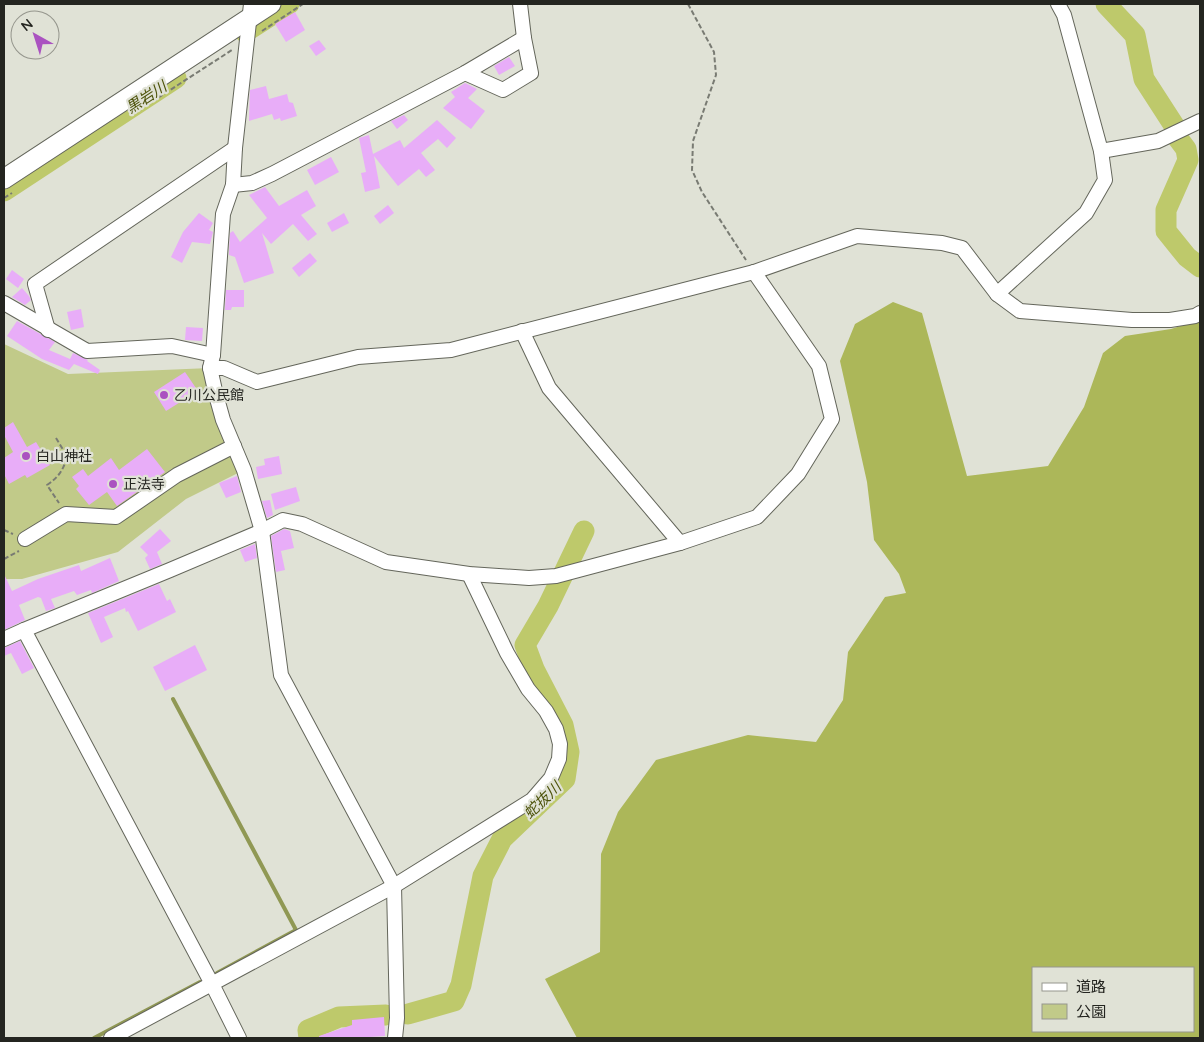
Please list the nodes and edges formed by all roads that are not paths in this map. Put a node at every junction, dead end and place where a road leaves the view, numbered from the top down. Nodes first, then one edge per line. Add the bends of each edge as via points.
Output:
1 (271, 4) edge
2 (520, 4) edge
3 (1058, 4) edge
4 (250, 14) edge
5 (524, 38) junction
6 (465, 73) junction
7 (1200, 121) edge
8 (236, 148) junction
9 (1101, 151) junction
10 (233, 185) junction
11 (8, 186) edge
12 (754, 272) junction
13 (998, 294) junction
14 (4, 303) edge
15 (1200, 313) edge
16 (48, 330) junction
17 (522, 331) junction
18 (211, 362) junction
19 (234, 446) junction
20 (262, 531) junction
21 (26, 539) road end
22 (680, 543) junction
23 (469, 574) junction
24 (24, 630) junction
25 (4, 640) edge
26 (394, 886) junction
27 (212, 984) junction
28 (111, 1038) edge
29 (239, 1038) edge
30 (394, 1038) edge

1 - 4 street
2 - 5 street
3 - 9 street via 1064,15
4 - 8 street
4 - 11 street
5 - 6 street
5 - 6 street via 531,73 502,90
6 - 10 street via 272,174 252,183
7 - 9 street via 1158,141
8 - 10 street
8 - 16 street via 34,284
9 - 13 street via 1105,180 1086,213
10 - 18 street via 223,214
12 - 13 street via 858,236 942,243 962,248
12 - 17 street
12 - 22 street via 819,366 832,419 798,474 757,516
13 - 15 street via 1020,310 1132,320 1161,320
14 - 16 street
16 - 18 street via 87,350 172,346
17 - 18 street via 451,350 358,357 257,382
17 - 22 street via 549,388
18 - 19 street via 222,420
19 - 20 street
19 - 21 street via 177,475 116,517 66,514
20 - 23 street via 283,520 302,524 386,562
20 - 24 street
20 - 26 street via 281,675
22 - 23 street via 556,576 530,578
23 - 26 street via 507,653 556,729 559,759 551,778 532,800
24 - 25 street
24 - 27 street
26 - 27 street
26 - 30 street via 397,1018
27 - 28 street
27 - 29 street

